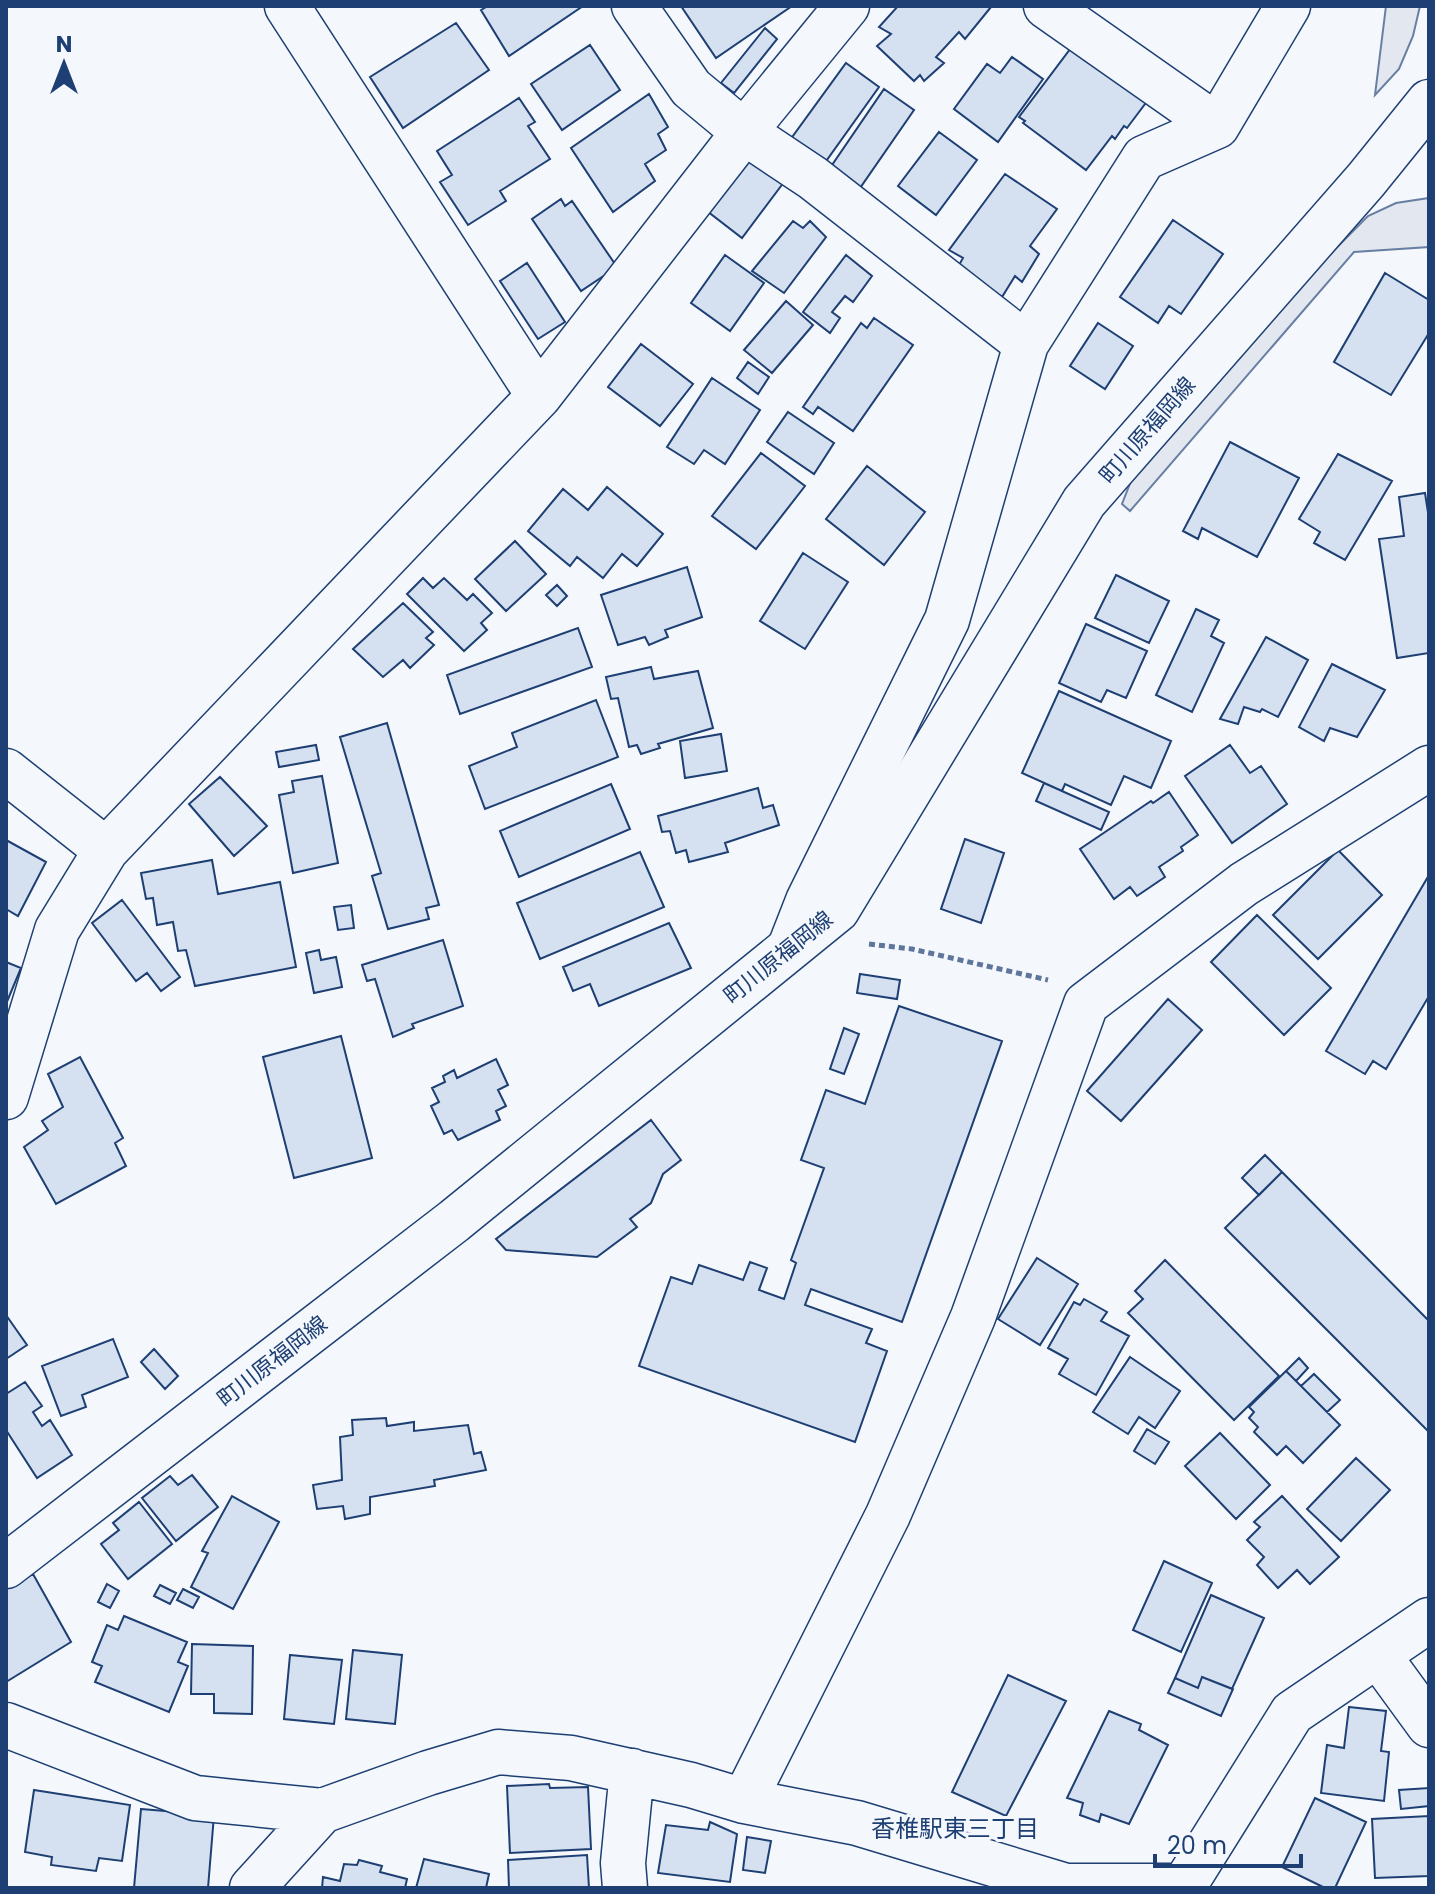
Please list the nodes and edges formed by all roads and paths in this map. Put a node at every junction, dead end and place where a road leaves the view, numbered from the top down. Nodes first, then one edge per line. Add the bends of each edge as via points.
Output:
1 (287, 6) edge
2 (634, 6) edge
3 (847, 6) edge
4 (1046, 6) edge
5 (1288, 6) edge
6 (1429, 102) edge
7 (1217, 126) junction
8 (744, 132) junction
9 (1026, 344) junction
10 (539, 396) junction
11 (1429, 768) edge
12 (6, 771) edge
13 (106, 850) junction
14 (837, 910) junction
15 (790, 947) junction
16 (1086, 1004) junction
17 (6, 1097) edge
18 (6, 1566) edge
19 (1429, 1620) edge
20 (1378, 1655) junction
21 (6, 1725) edge
22 (1429, 1725) edge
23 (632, 1771) junction
24 (744, 1801) junction
25 (322, 1811) junction
26 (1184, 1887) edge
27 (252, 1888) edge
28 (625, 1888) edge

1 - 10 street
2 - 8 street via 691,88
3 - 8 street
4 - 7 street
5 - 7 street
6 - 14 street, 町川原福岡線 via 1084,502
7 - 9 street via 1144,158
8 - 9 street via 813,178
8 - 10 street
9 - 15 street via 947,620
10 - 13 street
11 - 16 street via 1244,884
12 - 13 street
13 - 17 street via 57,930
14 - 15 street, 町川原福岡線
14 - 16 path via 862,943 1067,984
15 - 18 street, 町川原福岡線 via 454,1221
16 - 24 street via 967,1331 888,1515
19 - 20 street
20 - 22 street
20 - 26 street via 1292,1713
21 - 25 street via 195,1798
23 - 24 street
23 - 25 street via 571,1758 498,1752
23 - 28 street
24 - 26 street via 857,1823 1066,1886
25 - 27 street

